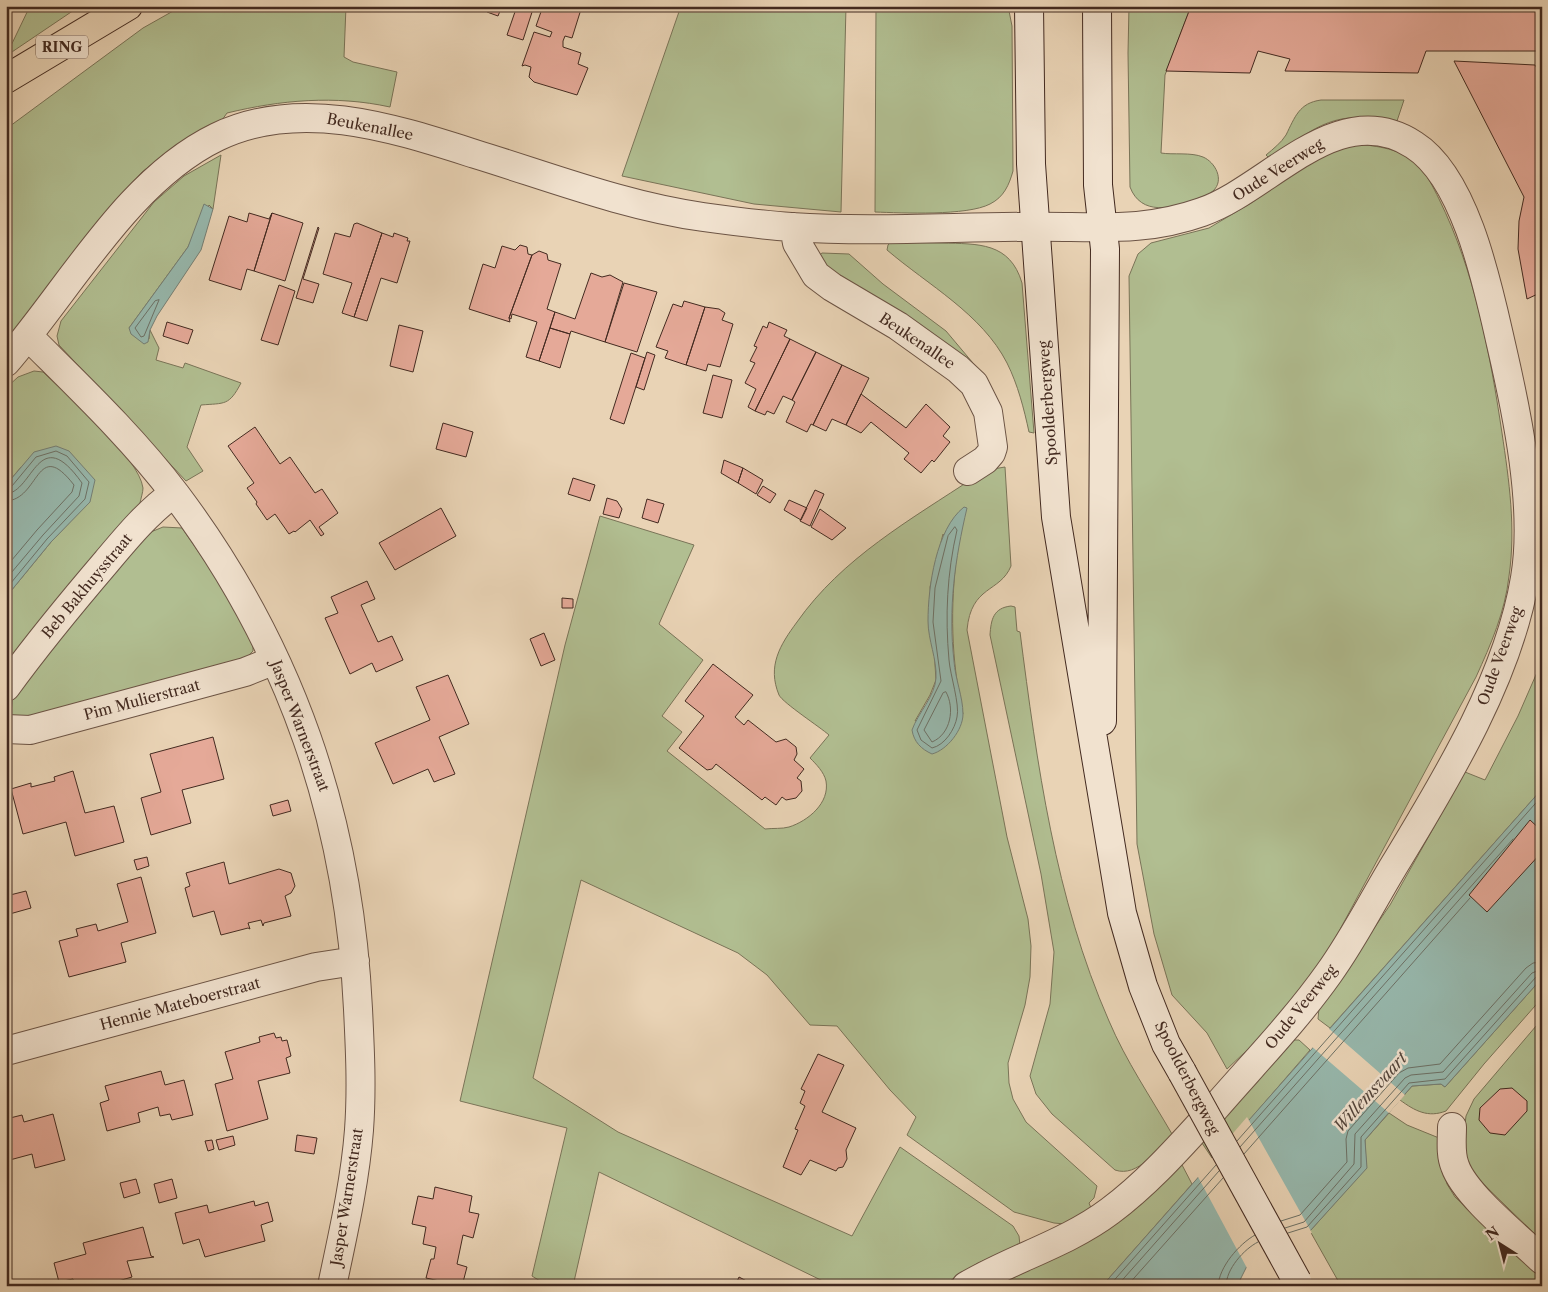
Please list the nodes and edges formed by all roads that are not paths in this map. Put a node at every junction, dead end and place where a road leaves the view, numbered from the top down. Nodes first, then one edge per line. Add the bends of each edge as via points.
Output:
1 (128, 6) edge
2 (1029, 6) edge
3 (1097, 6) edge
4 (6, 80) edge
5 (1034, 226) junction
6 (794, 227) junction
7 (1103, 228) junction
8 (28, 336) junction
9 (6, 362) edge
10 (968, 471) dead end
11 (174, 492) junction
12 (276, 660) junction
13 (6, 687) edge
14 (6, 729) edge
15 (1101, 797) junction
16 (356, 961) junction
17 (6, 1052) edge
18 (1452, 1128) dead end
19 (1542, 1260) edge
20 (1298, 1284) edge
21 (332, 1286) edge
22 (966, 1286) edge

1 - 4 main road, RING
2 - 5 street, Spoolderbergweg
3 - 7 street, Spoolderbergweg via 1098,185
5 - 6 street, Beukenallee
5 - 7 street, Beukenallee
5 - 15 street, Spoolderbergweg via 1056,517
6 - 8 street, Beukenallee via 695,216 651,207 397,129 321,118 292,119 219,136 172,164 125,211
6 - 10 street, Beukenallee via 796,243 816,275 898,326 974,384 988,412 993,446 985,460
7 - 15 street, Spoolderbergweg via 1105,466
7 - 22 street, Oude Veerweg via 1130,228 1199,214 1232,200 1309,147 1339,134 1385,133 1419,147 1446,179 1459,204 1475,242 1494,310 1509,379 1526,489 1526,573 1502,658 1448,777 1336,964 1298,1016 1174,1154 1130,1195 1078,1232
8 - 9 street, Beukenallee
8 - 11 street, Jasper Warnerstraat via 136,447
11 - 12 street, Jasper Warnerstraat via 230,574
11 - 13 street, Beb Bakhuysstraat via 149,513 118,548 48,630
12 - 14 street, Pim Mulierstraat via 245,672 30,730
12 - 16 street, Jasper Warnerstraat via 307,737 329,806 345,878
15 - 20 street, Spoolderbergweg, bridge via 1122,913 1143,986 1166,1044
16 - 17 street, Hennie Mateboerstraat via 316,966
16 - 21 street, Jasper Warnerstraat via 361,1062 359,1131 349,1204
18 - 19 street via 1452,1159 1460,1178

